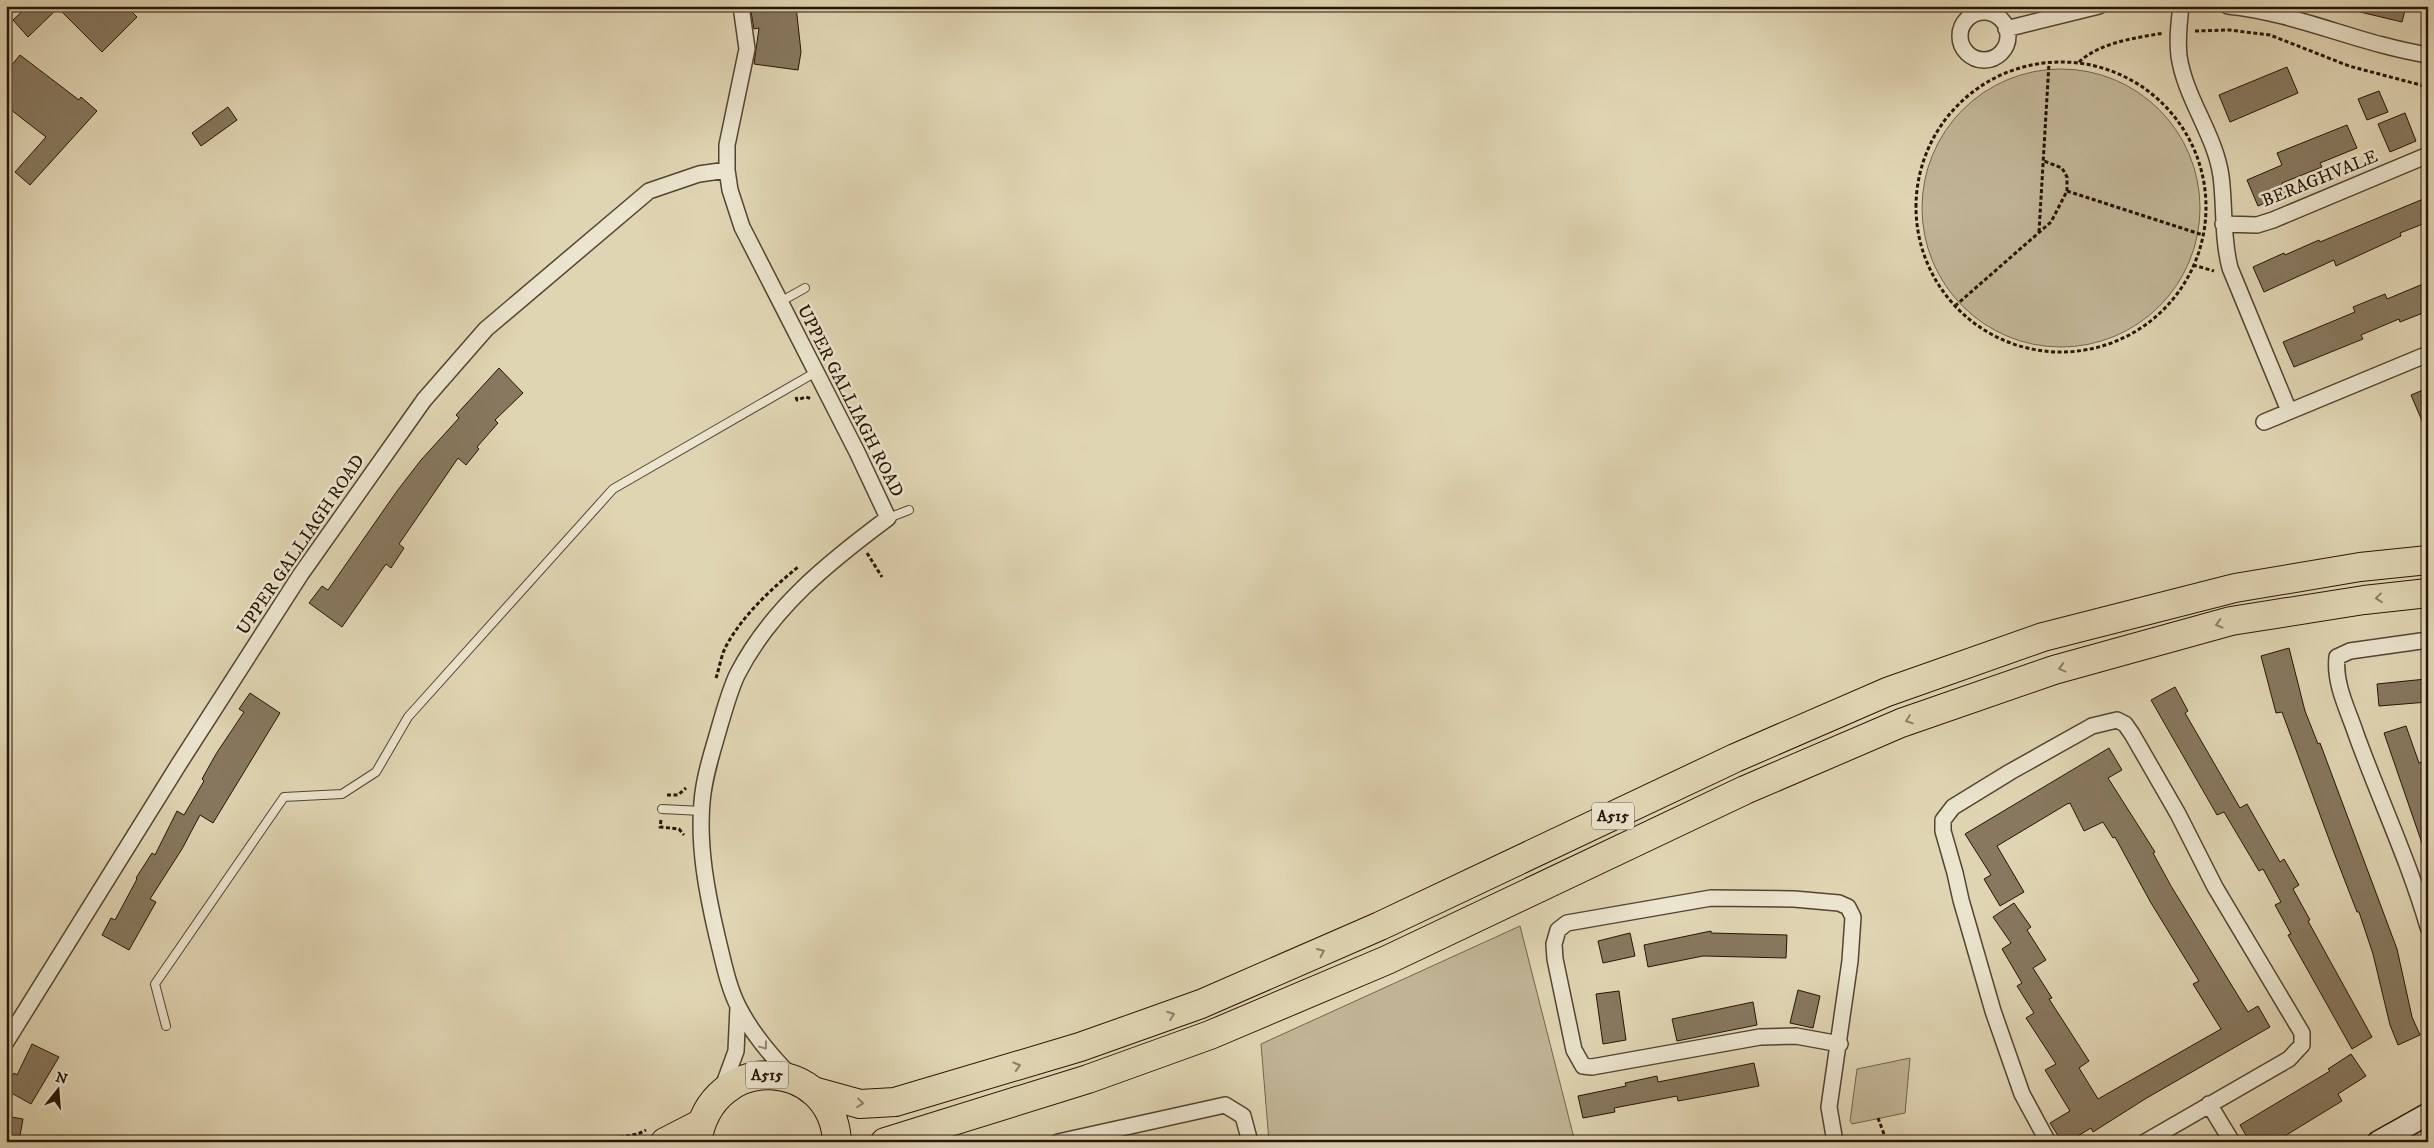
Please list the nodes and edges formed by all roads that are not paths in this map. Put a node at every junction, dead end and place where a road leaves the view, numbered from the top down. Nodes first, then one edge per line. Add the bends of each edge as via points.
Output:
1 (741, 6) edge
2 (2099, 6) edge
3 (2181, 6) edge
4 (2228, 6) edge
5 (2083, 7) edge
6 (2261, 8) edge
7 (2006, 29) dead end
8 (2428, 55) edge
9 (2428, 155) edge
10 (727, 170) junction
11 (2223, 224) junction
12 (805, 288) dead end
13 (780, 302) junction
14 (2428, 354) edge
15 (816, 372) junction
16 (2289, 412) junction
17 (2264, 422) dead end
18 (909, 510) dead end
19 (888, 518) junction
20 (2428, 560) edge
21 (2428, 593) edge
22 (2428, 640) edge
23 (662, 808) dead end
24 (702, 811) junction
25 (2428, 927) edge
26 (738, 1007) junction
27 (166, 1026) dead end
28 (6, 1042) edge
29 (1840, 1044) junction
30 (804, 1086) junction
31 (721, 1092) junction
32 (2209, 1104) junction
33 (2428, 1114) edge
34 (699, 1133) edge
35 (659, 1134) edge
36 (837, 1142) edge
37 (885, 1142) edge
38 (1059, 1142) edge
39 (1250, 1142) edge
40 (1835, 1142) edge
41 (2048, 1142) edge
42 (2146, 1142) edge
43 (2232, 1142) edge
44 (2378, 1142) edge

1 - 10 street, UPPER GALLIAGH ROAD via 747,49 727,145
2 - 5 street
3 - 11 street via 2178,31 2180,57 2215,152
4 - 6 street
5 - 7 street
6 - 8 street via 2371,43
9 - 11 street, BERAGHVALE via 2273,220 2257,224
10 - 13 street, UPPER GALLIAGH ROAD via 742,227
10 - 28 street, UPPER GALLIAGH ROAD via 699,174 649,191 486,330 424,400 301,574
11 - 16 street via 2230,268
12 - 13 lane
13 - 15 street, UPPER GALLIAGH ROAD
14 - 16 street
15 - 19 street, UPPER GALLIAGH ROAD
15 - 27 lane via 612,489 408,717 376,772 342,794 284,797 155,984
16 - 17 street
18 - 19 lane
19 - 24 street, UPPER GALLIAGH ROAD via 811,579 784,607 756,644 737,676 710,758
30 -> 20 highway, A515 via 860,1104 895,1102 1080,1047 1200,1004 1380,926 1744,754 1888,692 2044,638 2235,588 2360,567
21 -> 37 highway, A515 via 2231,621 2054,670 1900,723 1745,790 1387,960 1210,1035 1088,1079
22 - 25 street via 2350,650 2337,658 2336,667 2339,686
23 - 24 lane
24 - 26 street, UPPER GALLIAGH ROAD via 707,892 724,966
26 -> 30 street, UPPER GALLIAGH ROAD via 764,1048
26 - 31 street, UPPER GALLIAGH ROAD via 736,1051
29 - 29 street via 1852,917 1848,907 1839,903 1711,898 1567,923 1558,930 1554,944 1555,959 1574,1050 1582,1066 1592,1067 1760,1037 1796,1036
29 - 40 street via 1829,1107
30 - 31 highway, A515 via 776,1075 756,1076 738,1081
30 - 36 highway, A515 via 828,1108 837,1130
31 - 34 highway, A515 via 708,1106
32 - 41 street via 2289,1059 2302,1045 2302,1033 2215,887 2132,734 2125,724 2110,720 2092,726 2010,772 1953,807 1943,820 1961,900 1993,1011 2022,1094
32 - 42 street
32 - 43 street
33 - 44 street
34 - 35 highway, A515
38 - 39 street via 1225,1104 1244,1116

